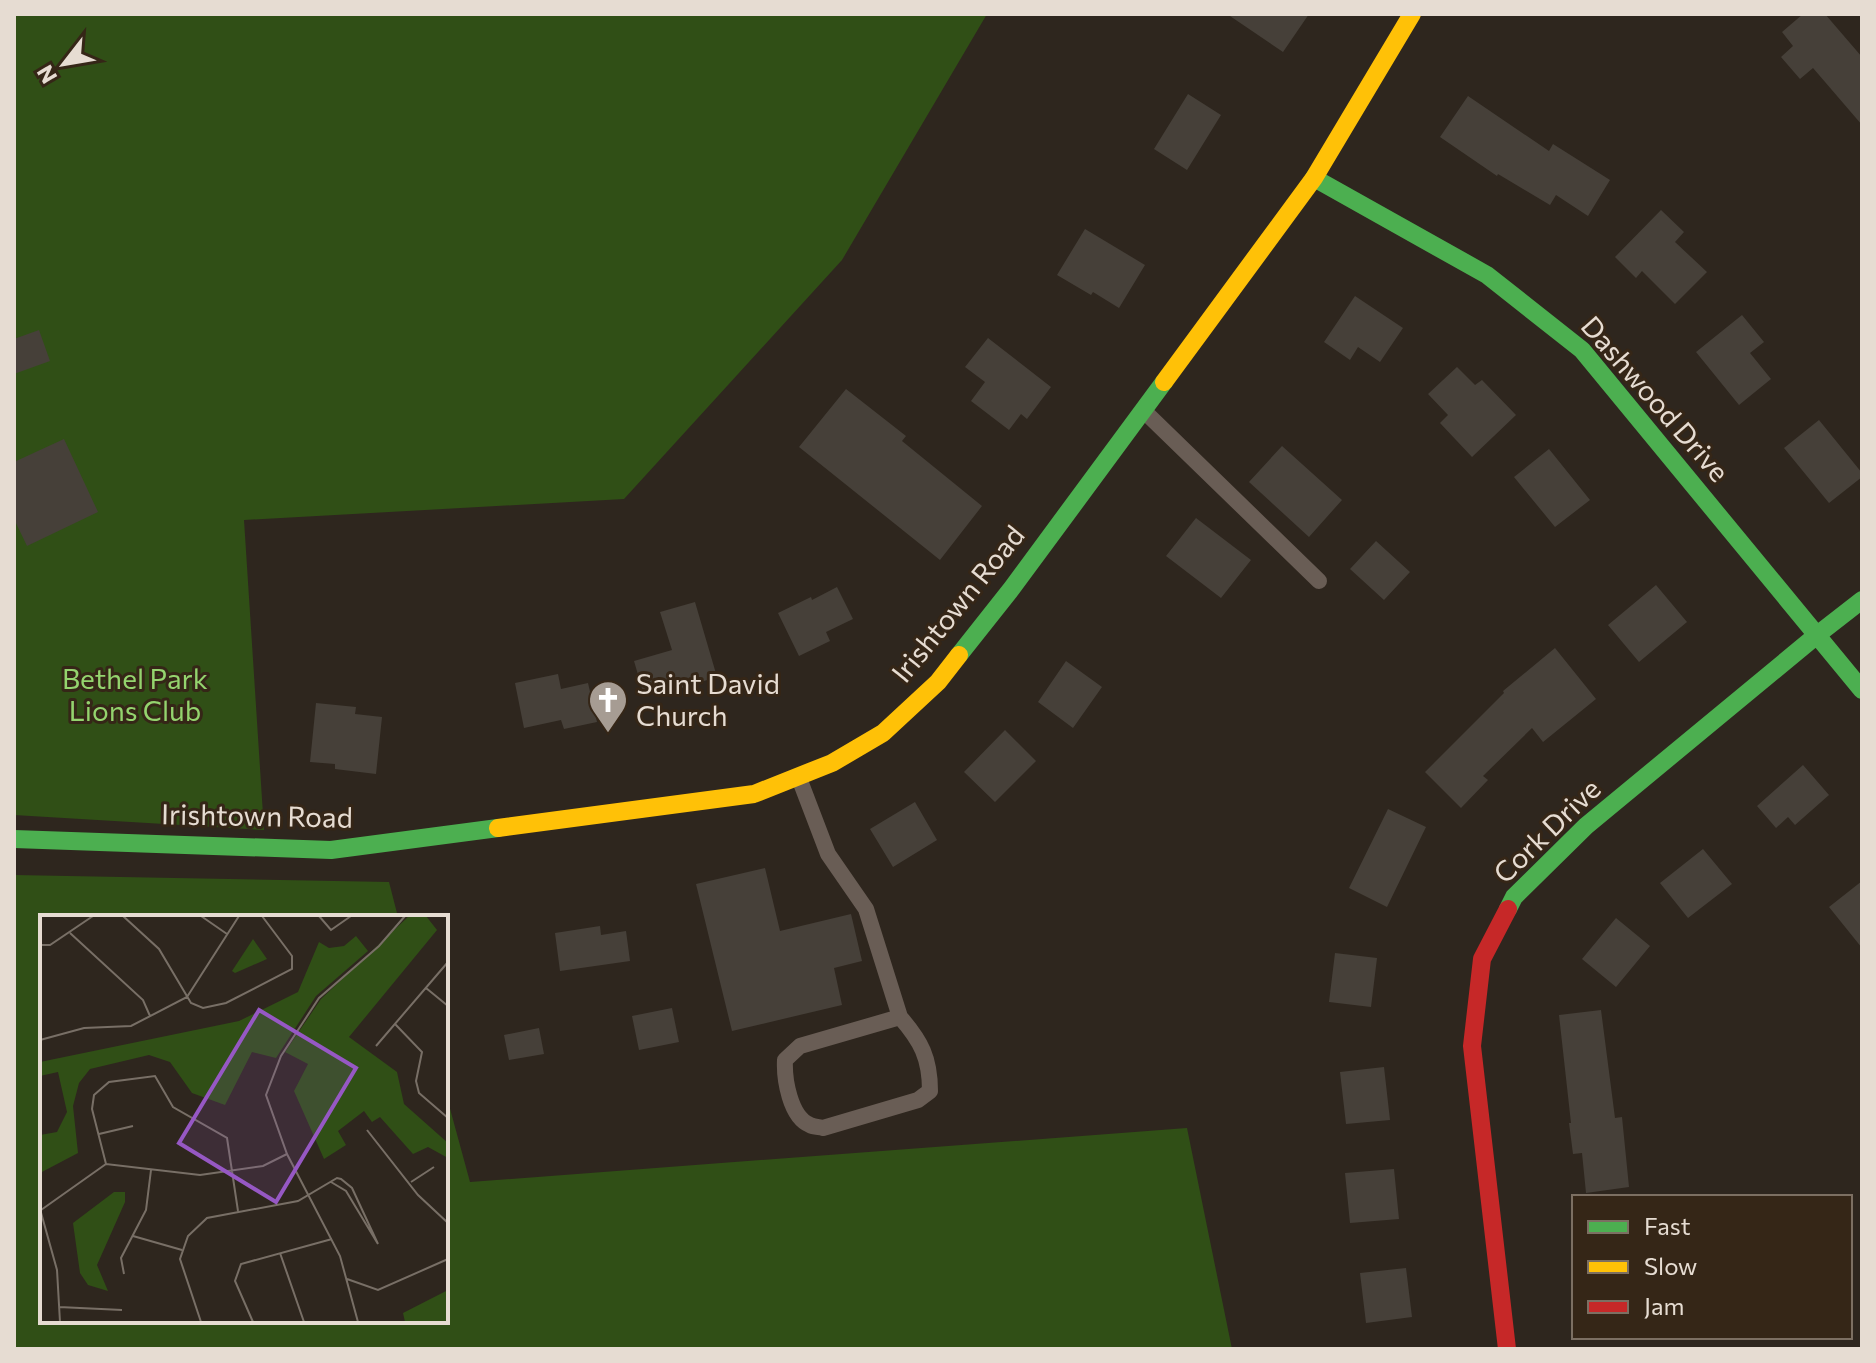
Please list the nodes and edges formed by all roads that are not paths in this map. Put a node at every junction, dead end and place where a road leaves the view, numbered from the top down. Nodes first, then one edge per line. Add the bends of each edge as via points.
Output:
1 (1412, 14) edge
2 (1314, 178) junction
3 (1143, 410) junction
4 (1319, 581) dead end
5 (1862, 600) edge
6 (1817, 635) junction
7 (1862, 690) edge
8 (798, 776) junction
9 (14, 839) edge
10 (900, 1017) junction
11 (1507, 1349) edge

1 - 2 street, Irishtown Road
2 - 3 street, Irishtown Road
2 - 6 street, Dashwood Drive via 1487,275 1582,350
3 - 4 lane
3 - 8 street, Irishtown Road via 938,682 883,733
5 - 6 street, Cork Drive
6 - 7 street, Dashwood Drive
6 - 11 street, Cork Drive via 1586,826 1514,897 1482,959 1472,1046
8 - 9 street, Irishtown Road via 754,794 331,850
8 - 10 lane via 828,854 866,909
10 - 10 lane via 800,1046 785,1060 784,1077 796,1115 823,1128 918,1100 930,1091 930,1070 917,1037

